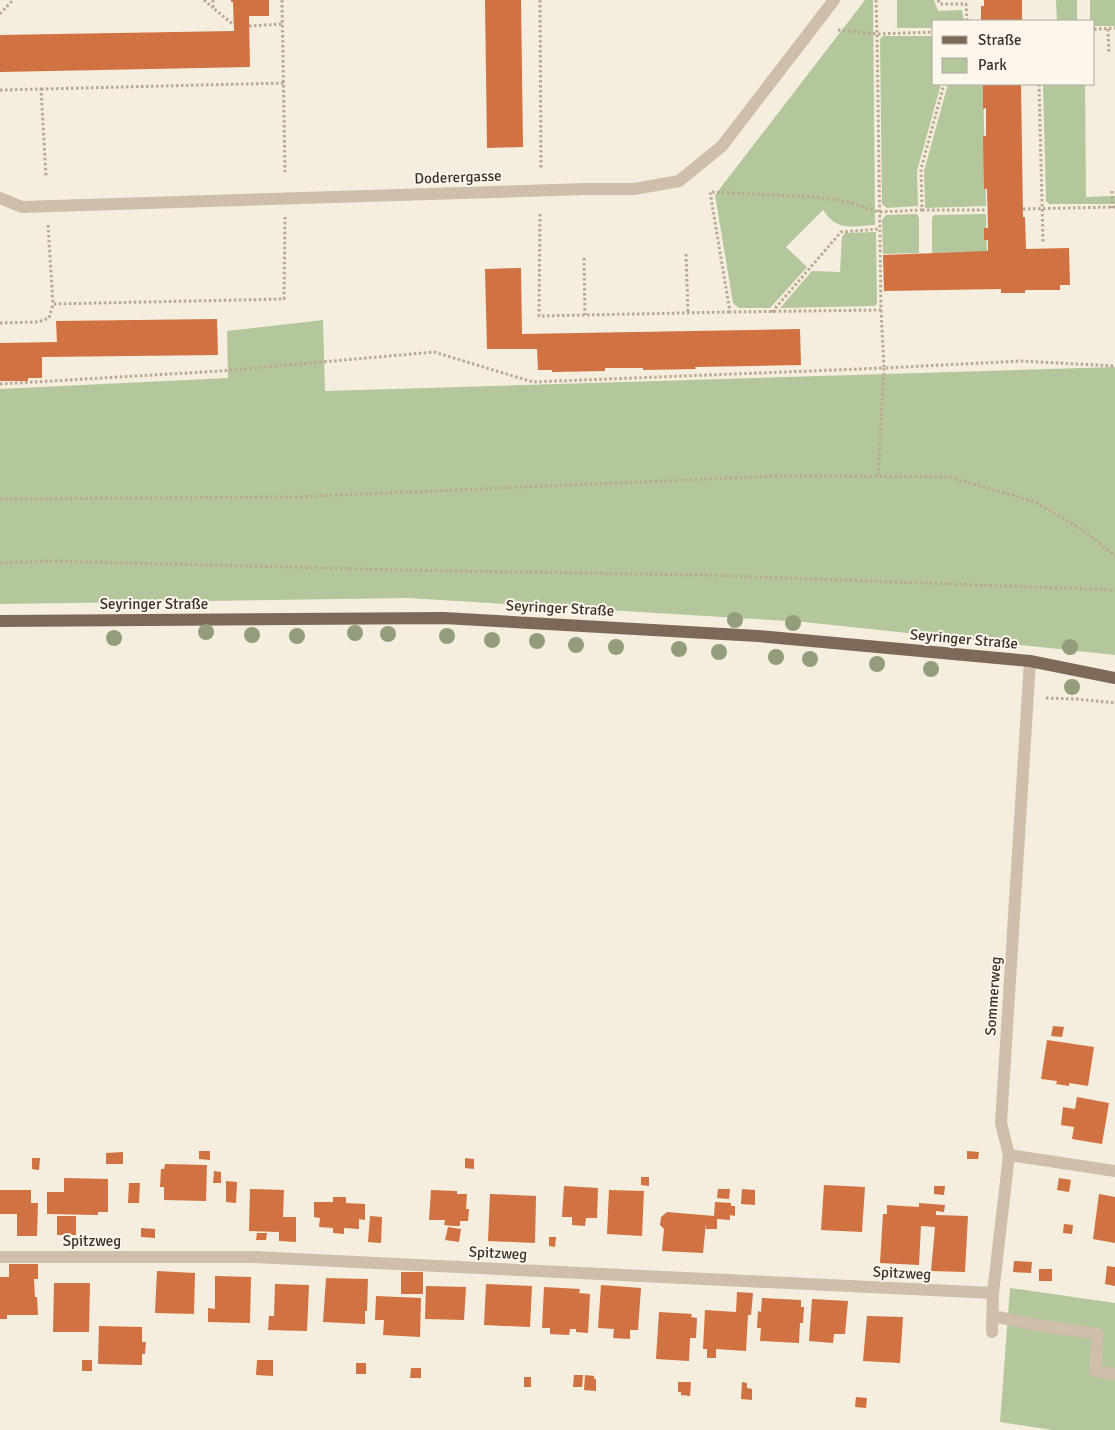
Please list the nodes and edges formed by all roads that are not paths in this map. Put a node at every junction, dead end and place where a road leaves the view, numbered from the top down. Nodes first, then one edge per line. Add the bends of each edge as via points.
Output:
1 (834, 0) edge
2 (0, 198) edge
3 (0, 621) edge
4 (1030, 661) junction
5 (1115, 678) edge
6 (1009, 1155) junction
7 (1115, 1171) edge
8 (0, 1257) edge
9 (994, 1294) junction
10 (993, 1316) junction
11 (992, 1332) dead end
12 (1115, 1374) edge

1 - 2 street, Doderergasse via 722,146 679,181 634,189 22,207
3 - 4 main road, Seyringer Straße via 444,618 758,636
4 - 5 main road, Seyringer Straße
4 - 6 street, Sommerweg via 1001,1123
6 - 7 street
6 - 9 street, Sommerweg
8 - 9 street, Spitzweg via 252,1257
9 - 10 street, Sommerweg
10 - 11 street, Sommerweg
10 - 12 street via 1098,1334 1095,1371

